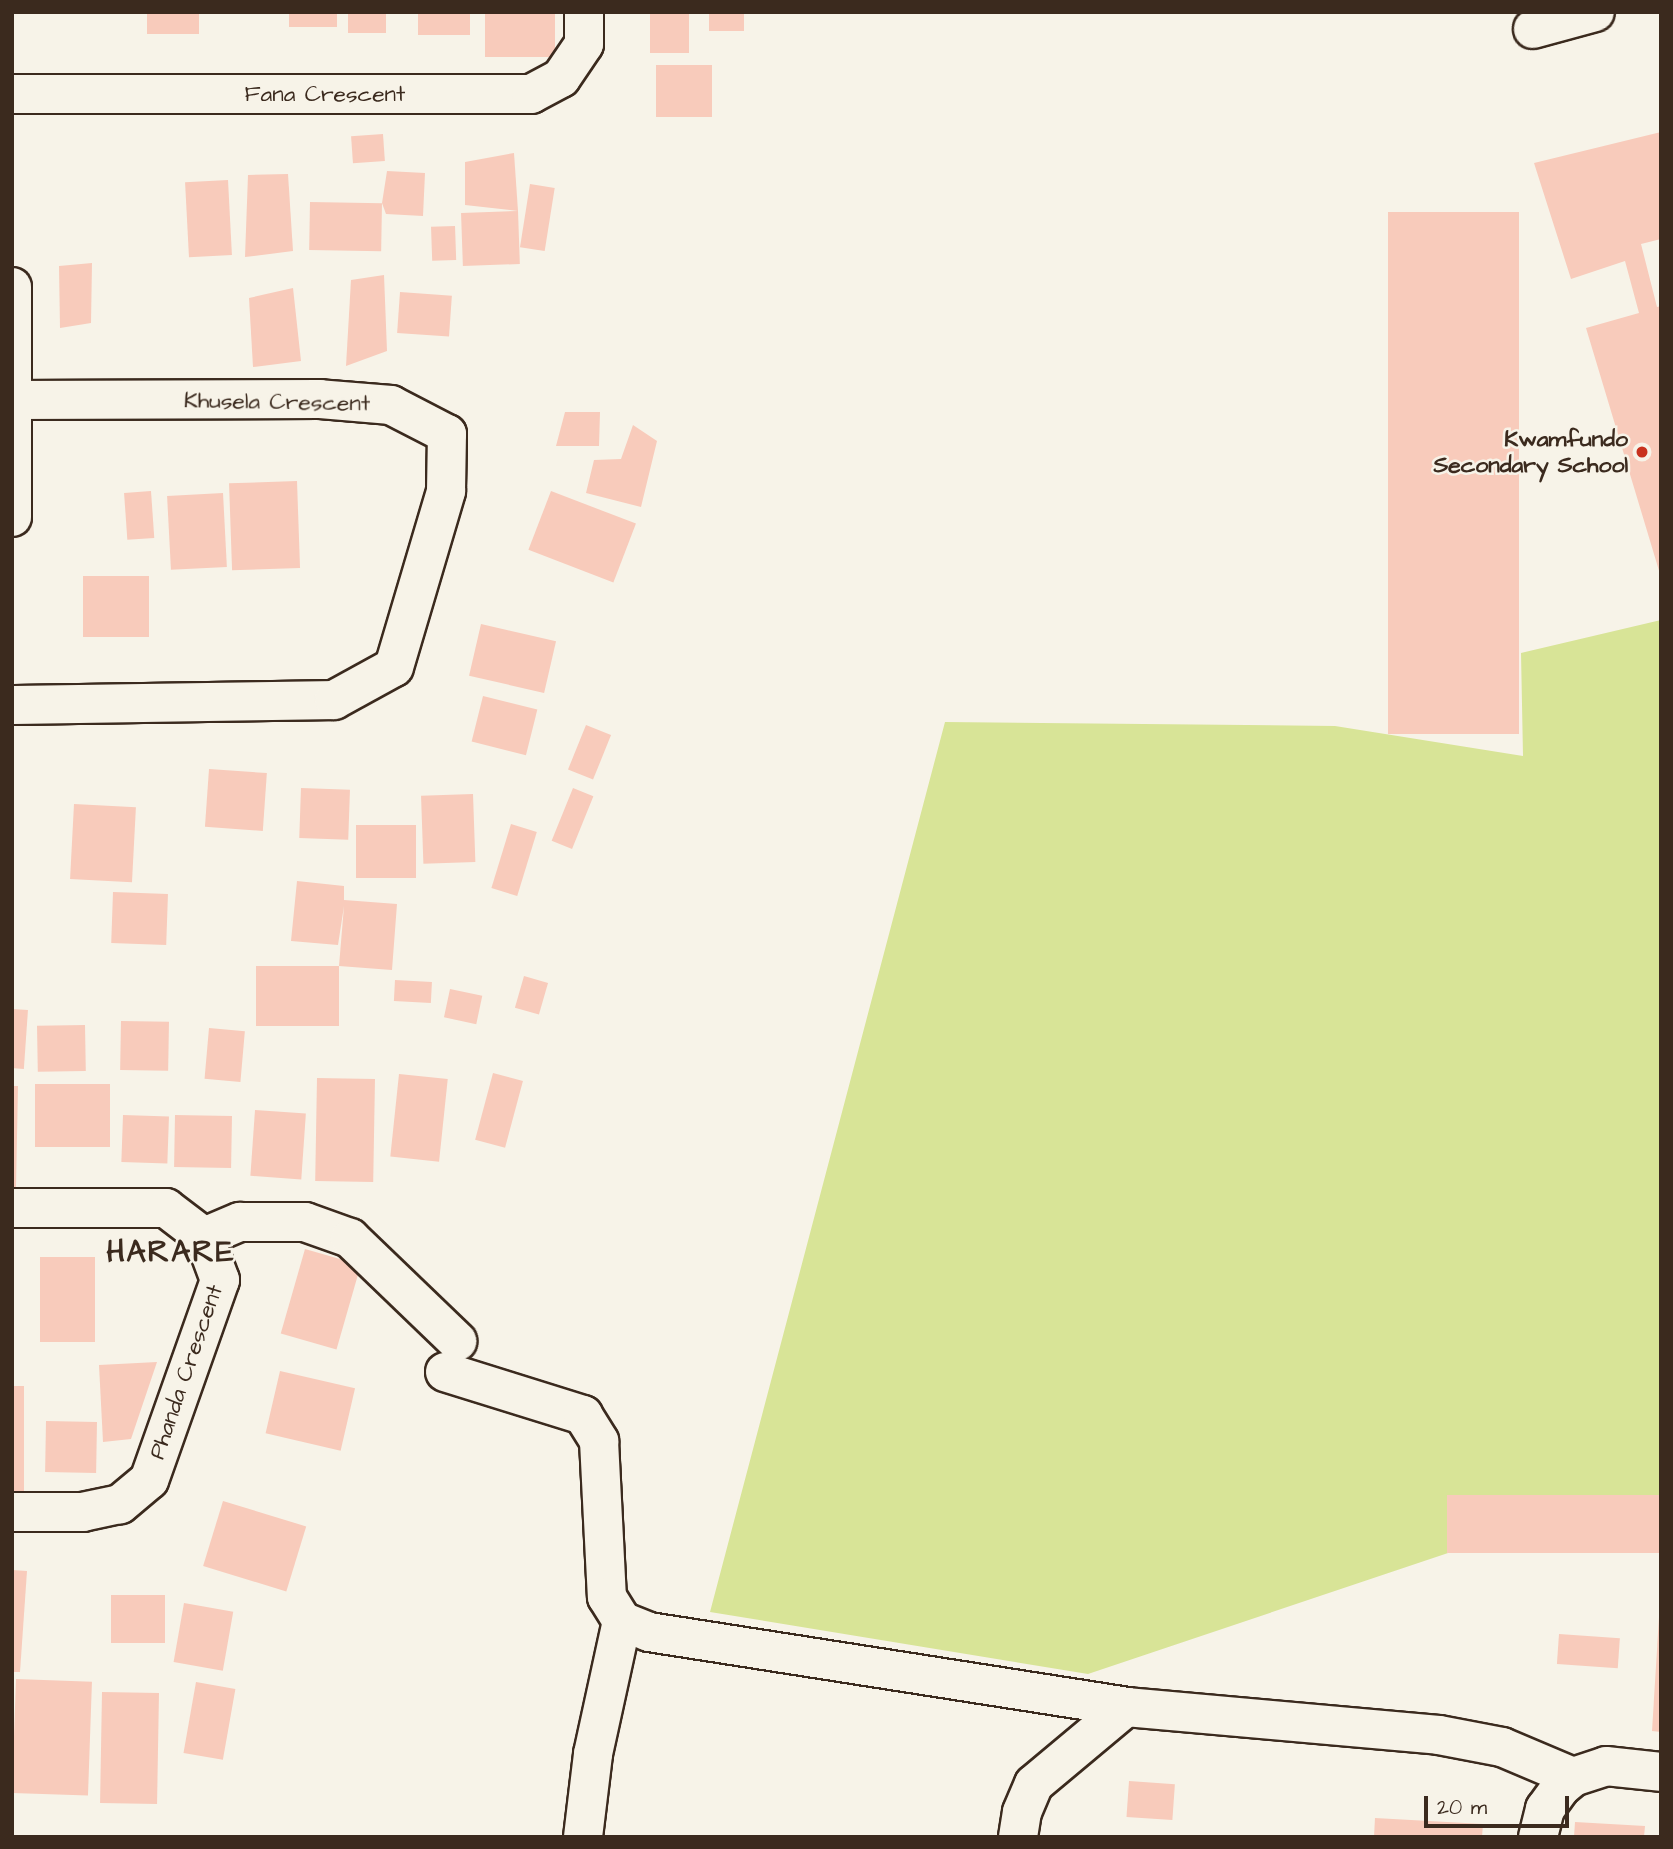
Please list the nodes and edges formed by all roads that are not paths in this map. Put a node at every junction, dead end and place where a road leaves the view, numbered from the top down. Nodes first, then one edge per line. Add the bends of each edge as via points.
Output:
1 (584, 12) edge
2 (1595, 12) edge
3 (1533, 29) dead end
4 (12, 94) edge
5 (12, 287) edge
6 (15, 400) junction
7 (12, 517) edge
8 (12, 705) edge
9 (12, 1208) edge
10 (204, 1237) junction
11 (12, 1512) edge
12 (622, 1621) junction
13 (1126, 1707) junction
14 (1661, 1772) edge
15 (1573, 1777) junction
16 (583, 1837) edge
17 (1018, 1837) edge
18 (1538, 1837) edge

1 - 4 street, Fana Crescent via 584,44 561,78 531,94
2 - 3 street
5 - 6 street
6 - 7 street
6 - 8 street, Khusela Crescent via 320,399 391,405 447,434 446,491 394,667 334,700
9 - 10 street via 166,1208
10 - 11 street, Phanda Crescent via 220,1280 149,1480 120,1504 83,1512
10 - 12 street via 240,1222 304,1222 350,1238 451,1356 583,1415 599,1441 607,1597
12 - 13 street via 649,1632
12 - 16 street via 593,1754
13 - 15 street via 1439,1735 1502,1747
13 - 17 street via 1034,1784
14 - 15 street via 1606,1766
15 - 18 street via 1545,1809

